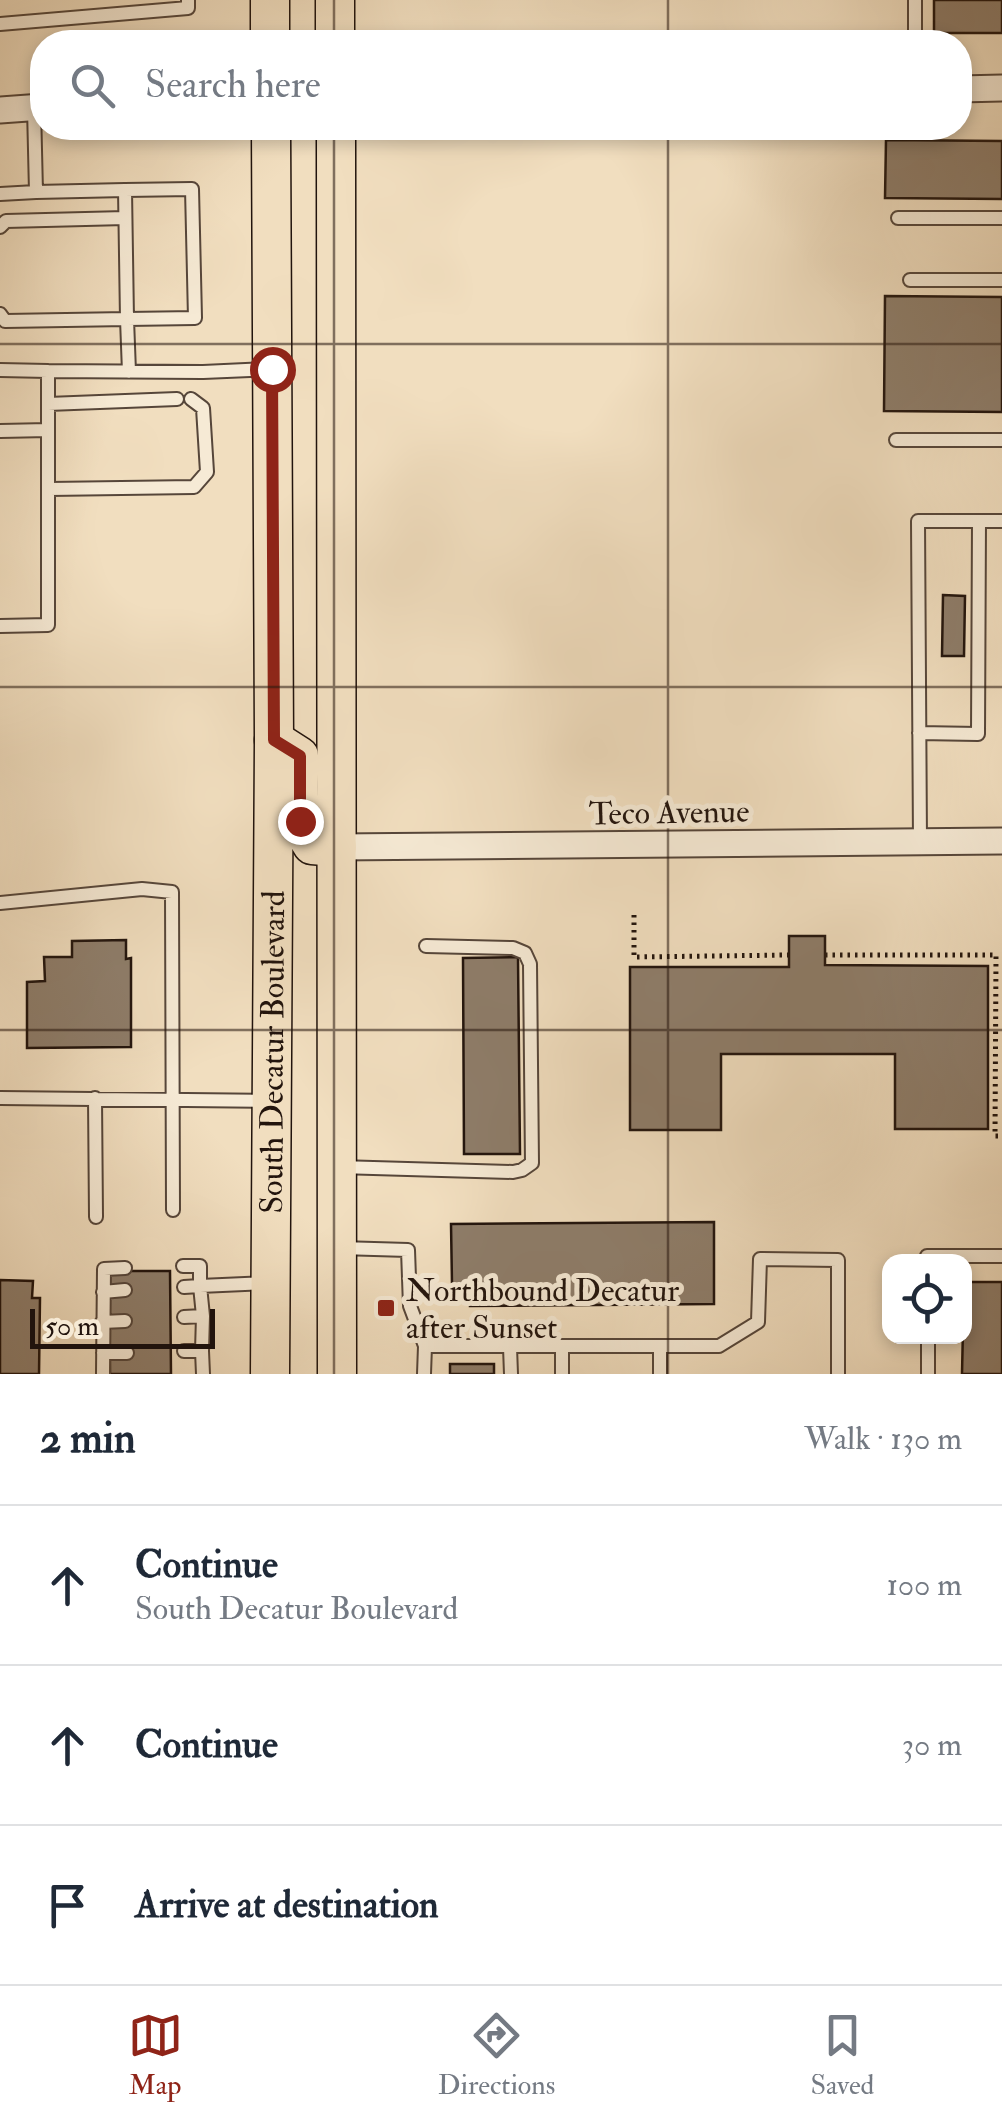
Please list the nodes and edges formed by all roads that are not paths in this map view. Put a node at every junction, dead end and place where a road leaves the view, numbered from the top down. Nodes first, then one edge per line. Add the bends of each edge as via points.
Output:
1 (188, 0) edge
2 (270, 0) edge
3 (335, 0) edge
4 (915, 0) edge
5 (0, 24) edge
6 (270, 30) edge
7 (335, 30) edge
8 (915, 30) edge
9 (972, 88) edge
10 (1002, 88) edge
11 (30, 108) edge
12 (0, 110) edge
13 (37, 140) edge
14 (271, 140) edge
15 (336, 140) edge
16 (124, 190) junction
17 (36, 192) junction
18 (0, 194) edge
19 (125, 218) junction
20 (898, 218) dead end
21 (1002, 218) edge
22 (0, 227) edge
23 (910, 280) dead end
24 (1002, 280) edge
25 (0, 314) edge
26 (127, 320) junction
27 (272, 369) junction
28 (0, 370) edge
29 (48, 371) junction
30 (128, 372) junction
31 (48, 404) junction
32 (48, 430) junction
33 (0, 431) edge
34 (896, 440) dead end
35 (1002, 440) edge
36 (49, 489) junction
37 (979, 521) junction
38 (1002, 521) edge
39 (0, 626) edge
40 (919, 733) junction
41 (274, 740) junction
42 (920, 841) junction
43 (1002, 841) edge
44 (336, 847) junction
45 (0, 903) edge
46 (426, 946) dead end
47 (0, 1098) edge
48 (96, 1098) junction
49 (173, 1099) junction
50 (271, 1101) junction
51 (337, 1167) junction
52 (173, 1210) dead end
53 (96, 1217) dead end
54 (337, 1248) junction
55 (972, 1256) edge
56 (1002, 1256) edge
57 (183, 1266) dead end
58 (124, 1268) dead end
59 (271, 1283) junction
60 (200, 1286) junction
61 (184, 1288) dead end
62 (125, 1290) dead end
63 (104, 1292) junction
64 (203, 1316) junction
65 (184, 1318) dead end
66 (125, 1321) dead end
67 (102, 1322) junction
68 (928, 1344) edge
69 (425, 1346) junction
70 (660, 1346) junction
71 (510, 1347) junction
72 (562, 1347) junction
73 (184, 1351) dead end
74 (202, 1351) junction
75 (127, 1352) dead end
76 (103, 1353) junction
77 (103, 1374) edge
78 (203, 1374) edge
79 (270, 1374) edge
80 (338, 1374) edge
81 (424, 1374) edge
82 (510, 1374) edge
83 (562, 1374) edge
84 (660, 1374) edge
85 (838, 1374) edge
86 (928, 1374) edge

1 - 5 lane via 188,8
2 - 6 main road
3 - 7 main road
4 - 8 lane
9 - 10 street
11 - 12 street
13 - 17 lane
14 - 27 main road, South Decatur Boulevard
15 - 44 main road, South Decatur Boulevard
16 - 17 lane
16 - 19 lane
16 - 26 lane via 192,189 187,234 195,318
17 - 18 lane
19 - 22 lane via 6,221
19 - 26 lane via 133,237
20 - 21 lane
23 - 24 lane
25 - 26 lane via 5,321
26 - 30 lane
27 - 30 lane
27 - 41 main road, South Decatur Boulevard
28 - 29 lane
29 - 30 lane
29 - 31 lane
31 - 32 lane
31 - 36 lane via 184,399 204,408 207,472 194,487
32 - 33 lane
32 - 36 lane
34 - 35 lane
36 - 39 lane via 48,624
37 - 38 lane
37 - 40 lane via 978,734
37 - 40 lane via 918,521
40 - 42 lane
41 - 44 main road via 300,756 302,829 312,845
41 - 50 main road, South Decatur Boulevard
42 - 43 street, Teco Avenue
42 - 44 street, Teco Avenue
44 - 51 main road, South Decatur Boulevard
45 - 49 lane via 172,892
46 - 51 lane via 525,953 532,1164 513,1172
47 - 48 lane
48 - 49 lane
48 - 53 lane
49 - 50 lane
49 - 52 lane
50 - 59 main road, South Decatur Boulevard
51 - 54 main road, South Decatur Boulevard
54 - 69 lane via 408,1250 410,1306
54 - 80 main road, South Decatur Boulevard
55 - 56 lane
57 - 60 lane via 200,1266
58 - 63 lane via 104,1269
59 - 60 lane
59 - 79 main road, South Decatur Boulevard
60 - 61 lane
60 - 64 lane
62 - 63 lane
63 - 67 lane
64 - 65 lane
64 - 74 lane
66 - 67 lane
67 - 76 lane
68 - 86 lane
69 - 71 lane
69 - 81 lane
70 - 72 lane
70 - 84 lane
70 - 85 lane via 719,1346 758,1322 760,1259 838,1260
71 - 72 lane
71 - 82 lane
72 - 83 lane
73 - 74 lane
74 - 78 lane
75 - 76 lane
76 - 77 lane

